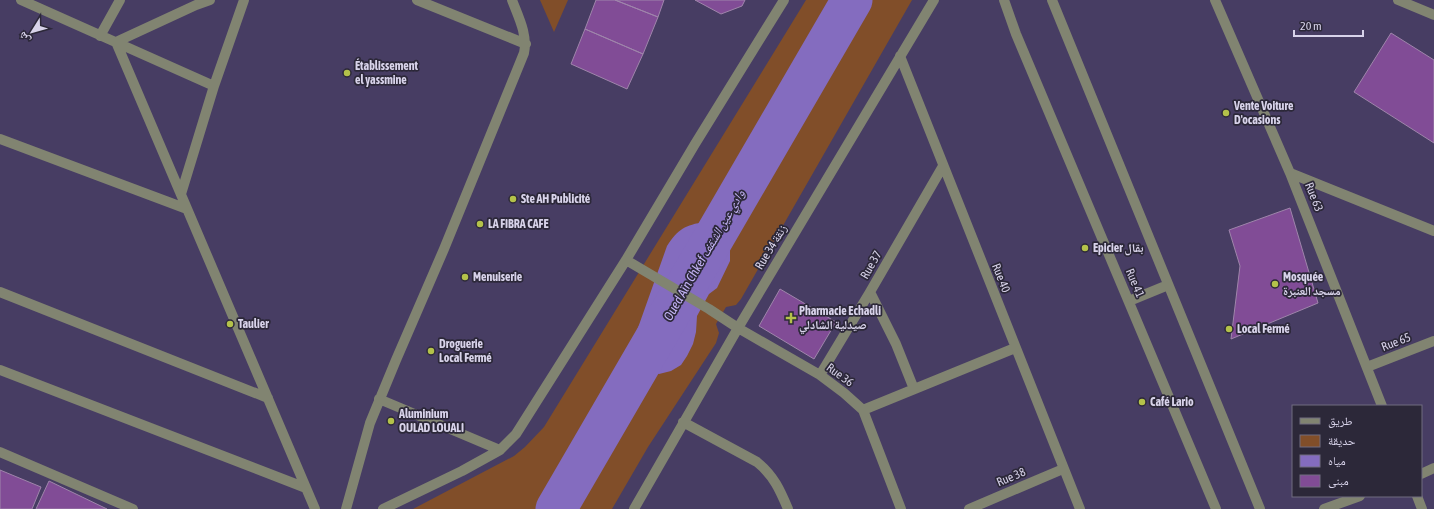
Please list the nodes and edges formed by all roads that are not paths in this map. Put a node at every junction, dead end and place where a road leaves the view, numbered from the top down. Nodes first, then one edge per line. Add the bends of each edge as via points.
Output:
1 (21, 0) edge
2 (120, 0) edge
3 (210, 0) edge
4 (244, 0) edge
5 (417, 0) edge
6 (512, 0) edge
7 (784, 0) edge
8 (934, 0) edge
9 (1004, 0) edge
10 (1052, 0) edge
11 (1215, 0) edge
12 (1398, 0) edge
13 (197, 3) edge
14 (1434, 15) edge
15 (100, 36) junction
16 (116, 42) junction
17 (526, 44) junction
18 (900, 56) junction
19 (214, 86) junction
20 (0, 139) edge
21 (943, 166) junction
22 (1290, 173) junction
23 (180, 194) junction
24 (187, 209) junction
25 (1434, 231) edge
26 (626, 260) junction
27 (1168, 285) junction
28 (0, 292) edge
29 (870, 292) junction
30 (1129, 301) junction
31 (738, 328) junction
32 (1434, 341) edge
33 (1015, 348) junction
34 (1367, 367) junction
35 (0, 370) edge
36 (820, 375) junction
37 (914, 389) junction
38 (268, 398) junction
39 (380, 399) junction
40 (1382, 405) edge
41 (863, 410) junction
42 (683, 422) junction
43 (500, 450) junction
44 (0, 452) edge
45 (1063, 468) junction
46 (1434, 468) edge
47 (1422, 474) edge
48 (306, 488) junction
49 (1357, 497) edge
50 (1417, 497) edge
51 (133, 509) edge
52 (315, 509) edge
53 (346, 509) edge
54 (383, 509) edge
55 (634, 509) edge
56 (788, 509) edge
57 (901, 509) edge
58 (969, 509) edge
59 (1080, 509) edge
60 (1216, 509) edge
61 (1260, 509) edge
62 (1324, 509) edge
63 (1422, 509) edge

1 - 15 street
2 - 15 street
3 - 13 street
4 - 19 street
5 - 17 street
6 - 17 street
7 - 26 street
8 - 18 street, Rue 34 زنقة
9 - 30 street, Rue 41
10 - 27 street
11 - 22 street, Rue 63
12 - 14 street
13 - 16 street
15 - 16 street
16 - 19 street
16 - 23 street
17 - 39 street via 444,249
18 - 21 street, Rue 40
18 - 31 street, Rue 34 زنقة
19 - 23 street
20 - 24 street
21 - 29 street, Rue 37
21 - 33 street, Rue 40
22 - 25 street
22 - 34 street, Rue 63
23 - 24 street
24 - 38 street
26 - 31 street, Rue 36
26 - 43 street via 516,434
27 - 30 street
27 - 61 street
28 - 38 street
29 - 36 street, Rue 37
29 - 37 street via 896,344
30 - 60 street, Rue 41
31 - 36 street, Rue 36
31 - 42 street, Rue 34 زنقة
32 - 34 street, Rue 65
33 - 37 street
33 - 45 street, Rue 40
34 - 40 street, Rue 63
35 - 48 street
36 - 41 street, Rue 36
37 - 41 street
38 - 48 street
39 - 43 street
39 - 53 street via 370,423
41 - 57 street, Rue 36
42 - 55 street, Rue 34 زنقة
42 - 56 street via 767,470
43 - 54 street
44 - 51 street
45 - 58 street, Rue 38
45 - 59 street, Rue 40
46 - 47 street
48 - 52 street
49 - 62 street
50 - 63 street

